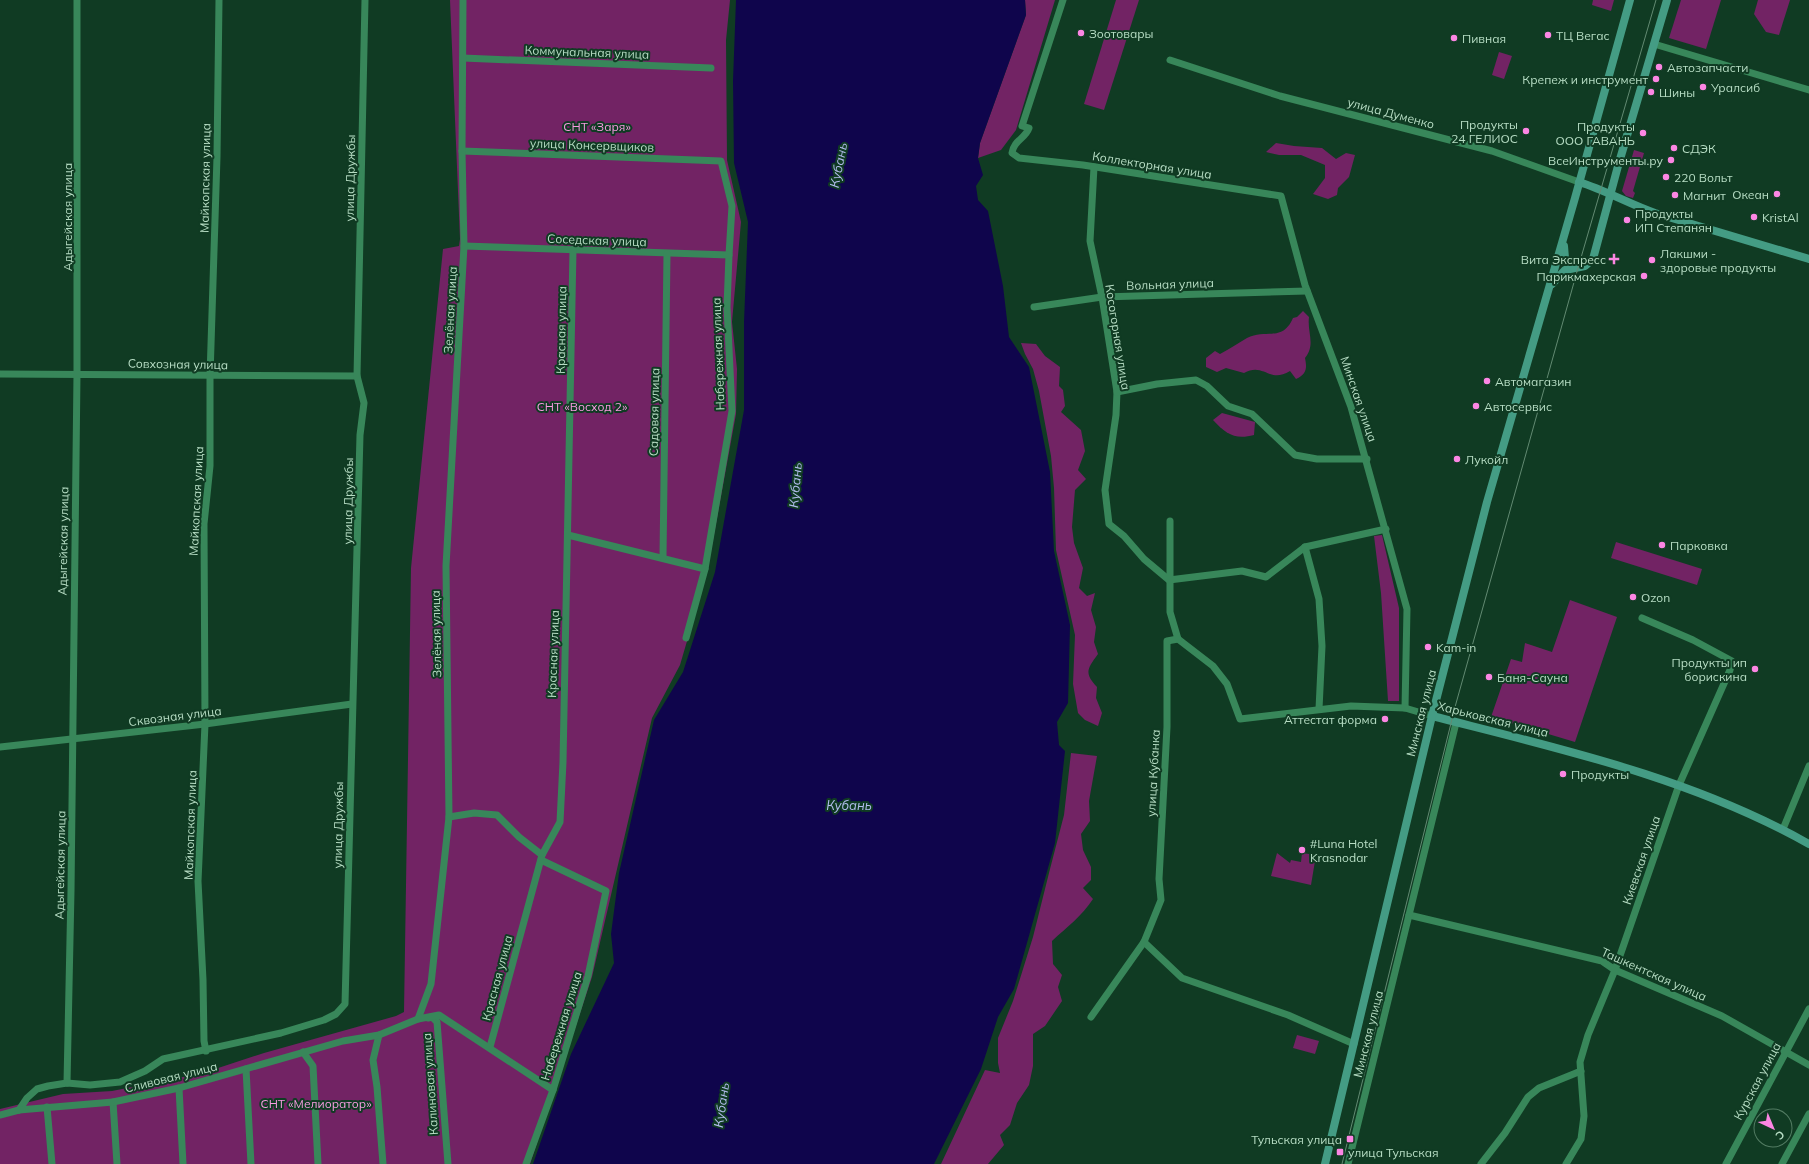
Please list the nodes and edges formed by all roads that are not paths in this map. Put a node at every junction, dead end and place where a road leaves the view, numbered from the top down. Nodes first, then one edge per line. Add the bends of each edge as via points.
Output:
1 (77, 0) edge
2 (218, 0) edge
3 (365, 0) edge
4 (463, 0) edge
5 (1063, 0) edge
6 (1630, 0) edge
7 (1667, 0) edge
8 (1654, 44) junction
9 (463, 58) junction
10 (1170, 60) dead end
11 (711, 68) dead end
12 (1809, 90) edge
13 (462, 151) junction
14 (720, 162) joint
15 (1094, 166) junction
16 (1579, 182) junction
17 (1610, 195) junction
18 (1281, 196) joint
19 (1565, 232) junction
20 (464, 246) junction
21 (573, 250) junction
22 (667, 254) junction
23 (728, 255) junction
24 (1809, 258) edge
25 (1573, 268) junction
26 (1307, 291) junction
27 (1102, 297) junction
28 (1546, 297) junction
29 (1034, 306) dead end
30 (0, 374) edge
31 (77, 374) junction
32 (210, 376) junction
33 (356, 376) junction
34 (1117, 392) junction
35 (1367, 460) junction
36 (1170, 521) dead end
37 (1386, 530) junction
38 (568, 535) junction
39 (1306, 548) junction
40 (663, 557) junction
41 (705, 569) junction
42 (1169, 580) junction
43 (1642, 618) dead end
44 (686, 638) dead end
45 (1178, 639) junction
46 (352, 704) junction
47 (1405, 708) junction
48 (1319, 709) junction
49 (1432, 716) junction
50 (1456, 723) junction
51 (205, 724) junction
52 (72, 740) junction
53 (0, 747) edge
54 (1809, 766) edge
55 (1679, 785) junction
56 (449, 817) junction
57 (1783, 829) junction
58 (1809, 844) edge
59 (542, 858) junction
60 (1409, 915) junction
61 (1144, 942) junction
62 (1615, 970) junction
63 (1809, 1009) edge
64 (1091, 1017) dead end
65 (418, 1019) junction
66 (379, 1035) junction
67 (1354, 1044) junction
68 (490, 1047) junction
69 (206, 1051) junction
70 (303, 1052) junction
71 (1785, 1052) junction
72 (1809, 1065) edge
73 (246, 1069) junction
74 (1581, 1071) junction
75 (67, 1083) junction
76 (179, 1088) junction
77 (553, 1090) junction
78 (113, 1102) junction
79 (47, 1107) junction
80 (19, 1110) junction
81 (1809, 1114) edge
82 (0, 1115) edge
83 (52, 1164) edge
84 (117, 1164) edge
85 (183, 1164) edge
86 (251, 1164) edge
87 (318, 1164) edge
88 (383, 1164) edge
89 (448, 1164) edge
90 (526, 1164) edge
91 (1325, 1164) edge
92 (1348, 1164) edge
93 (1481, 1164) edge
94 (1566, 1164) edge
95 (1726, 1164) edge
96 (1782, 1164) edge

1 - 31 street, Адыгейская улица
2 - 32 street, Майкопская улица via 217,157
3 - 33 street, улица Дружбы
4 - 9 street, Зелёная улица
5 - 15 street, Коллекторная улица via 1022,126 1029,128 1012,152 1019,158
6 - 16 main road
7 - 8 main road
8 - 12 street
8 - 17 main road
9 - 11 street, Коммунальная улица
9 - 13 street, Зелёная улица
10 - 16 street, улица Думенко via 1280,96 1492,151
13 - 14 street, улица Консервщиков
13 - 20 street, Зелёная улица
14 - 23 street, Набережная улица via 732,206
15 - 18 street, Коллекторная улица
15 - 27 street, Косогорная улица via 1090,241
16 - 17 main road, улица Думенко
16 - 19 main road
17 - 24 main road, улица Думенко via 1655,213
17 - 25 main road via 1593,259 1585,266
18 - 26 street, Минская улица
19 - 25 main road via 1564,258
19 - 28 main road
20 - 21 street, Соседская улица
20 - 56 street, Зелёная улица via 446,566
21 - 22 street, Соседская улица
21 - 38 street, Красная улица
22 - 23 street, Соседская улица
22 - 40 street, Садовая улица
23 - 41 street, Набережная улица via 727,307 732,411
25 - 28 main road via 1561,272
26 - 27 street, Вольная улица
26 - 35 street, Минская улица via 1351,407
27 - 29 street, Вольная улица
27 - 34 street, Косогорная улица
28 - 49 main road, Минская улица via 1500,454
30 - 31 street, Совхозная улица
31 - 32 street, Совхозная улица
31 - 52 street, Адыгейская улица
32 - 33 street, Совхозная улица
32 - 51 street, Майкопская улица via 210,466 204,524
33 - 46 street, улица Дружбы via 364,403 360,436 359,538
34 - 35 street via 1196,380 1207,386 1228,406 1252,414 1295,455 1317,459
34 - 42 street, Косогорная улица via 1105,490 1109,524
35 - 37 street, Минская улица
36 - 42 street
37 - 39 street
37 - 47 street, Минская улица via 1407,608
38 - 40 street
38 - 59 street, Красная улица via 560,822
39 - 42 street via 1266,577 1242,571
39 - 48 street via 1319,599 1322,646
40 - 41 street
41 - 44 street, Набережная улица
42 - 45 street via 1170,612
43 - 55 street, Киевская улица via 1693,640 1732,661
45 - 48 street, Харьковская улица via 1213,666 1227,684 1240,719
45 - 61 street, улица Кубанка via 1168,641 1160,879 1162,900
46 - 51 street, Сквозная улица
46 - 69 street, улица Дружбы via 345,1004 336,1014 324,1020
47 - 48 street, Харьковская улица via 1351,706
47 - 49 street, Харьковская улица
49 - 50 main road, Харьковская улица
49 - 67 main road, Минская улица
50 - 55 main road, Харьковская улица via 1565,749
50 - 60 street, Минская улица
51 - 52 street, Сквозная улица
51 - 69 street, Майкопская улица via 198,881
52 - 53 street, Сквозная улица
52 - 75 street, Адыгейская улица
54 - 57 street
55 - 57 main road, Харьковская улица
55 - 62 street, Киевская улица
56 - 59 street via 474,813 497,815
56 - 65 street, Зелёная улица via 431,984
57 - 58 main road, Харьковская улица
59 - 68 street, Красная улица
59 - 77 street, Набережная улица via 606,891 588,976
60 - 62 street, Ташкентская улица via 1602,961
60 - 92 street, Минская улица
61 - 64 street, улица Кубанка
61 - 67 street, Минская улица via 1182,978 1288,1015
62 - 71 street, Ташкентская улица via 1722,1016
62 - 74 street, Киевская улица via 1588,1035 1580,1062
63 - 71 street, Курская улица
65 - 66 street, Сливовая улица
65 - 68 street via 439,1015
65 - 89 street, Калиновая улица via 432,1017 437,1022
66 - 70 street, Сливовая улица via 343,1040
66 - 88 street via 373,1060
67 - 91 main road, Минская улица
68 - 77 street
69 - 75 street via 163,1059 145,1071 120,1082 90,1085
70 - 73 street, Сливовая улица
70 - 87 street via 313,1066
71 - 72 street, Ташкентская улица
71 - 95 street, Курская улица
73 - 76 street, Сливовая улица
73 - 86 street
74 - 93 street via 1539,1088 1528,1097
74 - 94 street, Киевская улица via 1584,1116 1581,1139
75 - 80 street via 37,1089
76 - 78 street, Сливовая улица
76 - 85 street
77 - 90 street, Набережная улица
78 - 79 street, Сливовая улица
78 - 84 street
79 - 80 street, Сливовая улица
79 - 83 street
80 - 82 street, Сливовая улица
81 - 96 street

